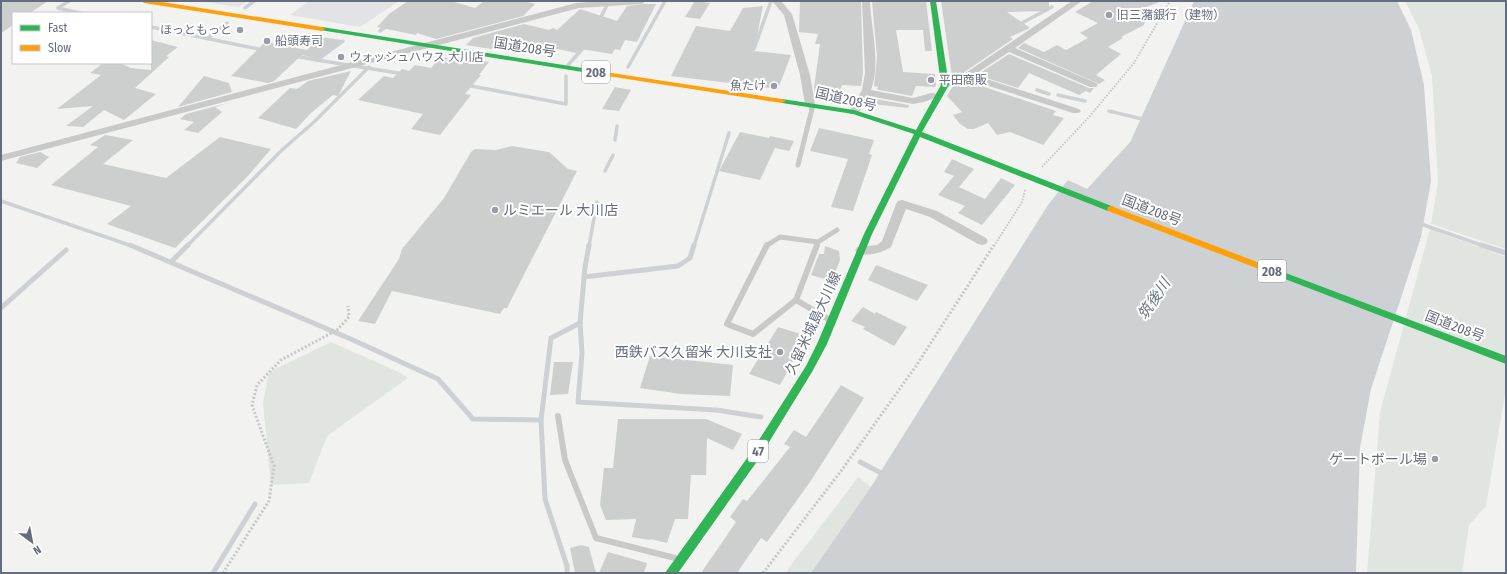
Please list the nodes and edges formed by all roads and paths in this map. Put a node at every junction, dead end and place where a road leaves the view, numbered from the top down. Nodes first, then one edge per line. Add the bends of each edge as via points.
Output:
1 (144, 1) edge
2 (642, 1) edge
3 (776, 1) edge
4 (866, 1) edge
5 (933, 1) edge
6 (1075, 1) edge
7 (1170, 1) edge
8 (161, 2) edge
9 (420, 46) junction
10 (1008, 48) junction
11 (967, 76) junction
12 (945, 85) junction
13 (1093, 85) dead end
14 (866, 92) junction
15 (938, 96) junction
16 (810, 104) junction
17 (1076, 111) dead end
18 (854, 112) junction
19 (918, 133) junction
20 (1, 158) edge
21 (798, 165) dead end
22 (1038, 176) junction
23 (1026, 189) dead end
24 (837, 230) dead end
25 (982, 241) dead end
26 (818, 242) junction
27 (862, 250) junction
28 (796, 300) junction
29 (348, 306) dead end
30 (831, 321) junction
31 (1506, 360) edge
32 (558, 416) dead end
33 (680, 560) junction
34 (223, 573) edge
35 (671, 573) edge
36 (763, 573) edge

1 - 8 main road, 国道208号 / 208
2 - 9 street via 579,5
3 - 16 street via 788,14 805,75
4 - 14 street via 870,57
5 - 12 main road
6 - 10 street
7 - 22 path via 1134,63
8 - 9 main road, 国道208号 / 208
9 - 16 main road, 国道208号 / 208
9 - 20 street
10 - 11 street
10 - 13 street
11 - 12 street
11 - 17 street
12 - 15 main road, 久留米城島大川線
14 - 15 street via 916,101 930,95
14 - 18 street
15 - 19 main road, 久留米城島大川線
16 - 18 main road, 国道208号 / 208
16 - 21 lane via 812,109
18 - 19 main road, 国道208号 / 208
19 - 22 main road, 国道208号 / 208
19 - 27 main road, 久留米城島大川線 / 47
22 - 31 main road, 国道208号 / 208
23 - 36 path via 1022,202 916,366 841,471
24 - 26 lane
25 - 27 street via 937,216 902,204 887,244 880,249
26 - 28 lane
26 - 28 lane via 780,237 766,245 727,324 753,334
27 - 30 main road, 久留米城島大川線 / 47
28 - 30 lane
29 - 34 path via 349,317 337,330 281,360 257,385 252,405 274,466 269,501
30 - 33 main road, 久留米城島大川線 / 47 via 822,344 790,401 754,457
32 - 33 lane via 565,460 596,538
33 - 35 main road, 久留米城島大川線 / 47

